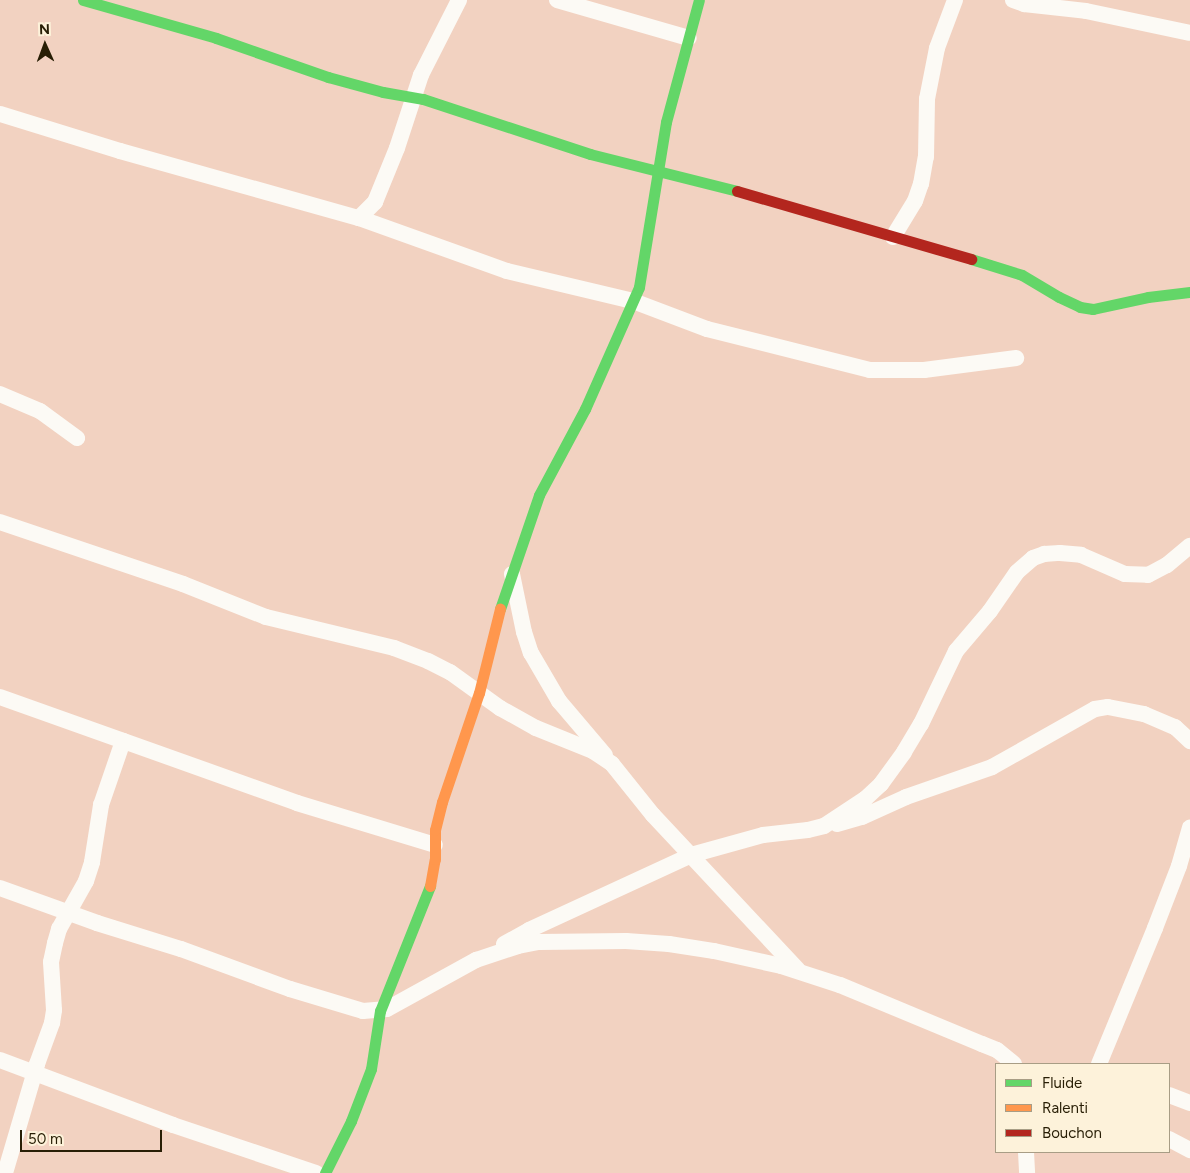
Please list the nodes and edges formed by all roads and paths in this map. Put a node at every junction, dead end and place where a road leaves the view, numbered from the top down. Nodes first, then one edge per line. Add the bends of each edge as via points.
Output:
1 (83, 0) edge
2 (459, 0) edge
3 (557, 0) edge
4 (699, 0) edge
5 (955, 0) edge
6 (1013, 0) edge
7 (1190, 33) edge
8 (689, 38) junction
9 (414, 98) junction
10 (0, 114) edge
11 (657, 172) junction
12 (359, 218) junction
13 (892, 237) junction
14 (1190, 292) edge
15 (633, 301) junction
16 (1016, 358) dead end
17 (0, 394) edge
18 (77, 438) dead end
19 (0, 522) edge
20 (1190, 546) edge
21 (511, 573) junction
22 (478, 693) junction
23 (0, 697) edge
24 (1186, 737) edge
25 (123, 741) junction
26 (1190, 756) edge
27 (612, 764) junction
28 (824, 826) junction
29 (1190, 828) edge
30 (435, 846) junction
31 (691, 855) junction
32 (0, 888) edge
33 (68, 912) junction
34 (476, 960) junction
35 (800, 973) junction
36 (380, 1010) junction
37 (0, 1060) edge
38 (1014, 1063) edge
39 (1099, 1063) edge
40 (35, 1072) junction
41 (1170, 1094) edge
42 (1170, 1094) edge
43 (1190, 1094) edge
44 (1190, 1103) edge
45 (1170, 1140) edge
46 (1190, 1150) edge
47 (1026, 1153) edge
48 (6, 1173) edge
49 (316, 1173) edge
50 (325, 1173) edge
51 (1027, 1173) edge

1 - 9 street via 216,38 328,77
2 - 9 street via 421,75
3 - 8 street
4 - 8 street
5 - 13 street via 938,48 927,99 926,158 921,184 915,201
6 - 7 street via 1086,11
8 - 11 street via 666,122
9 - 11 street via 522,134
9 - 12 street via 375,202
10 - 12 street
11 - 13 street via 759,197
11 - 15 street via 640,279
12 - 15 street via 507,271
13 - 14 street via 1022,275 1080,307 1107,307 1148,296
15 - 16 street via 707,329 870,370 924,370
15 - 21 street via 585,409 539,495
17 - 18 street via 40,412
19 - 22 street via 183,584 266,617 394,648 450,672
20 - 28 street via 1167,565 1148,575 1125,574 1081,555 1060,553 1044,554 1022,566 956,651 921,724 881,784 865,799
21 - 22 street
21 - 27 street via 531,653 559,701
22 - 27 street via 536,728 593,751
22 - 30 street via 442,802 435,830
23 - 25 street
24 - 26 street
24 - 28 street via 1175,727 1144,714 1108,707 1095,709 992,767 846,823
25 - 30 street via 306,806
25 - 33 street via 101,805 86,881
27 - 31 street via 653,816
28 - 31 street via 764,835
29 - 39 street via 1179,866
30 - 36 street via 432,882 427,897
31 - 34 street via 529,930
31 - 35 street
32 - 33 street
33 - 36 street via 181,949 290,990 358,1010
33 - 40 street via 54,944 51,969 54,1010
34 - 35 street via 539,942 626,941 714,951
34 - 36 street
35 - 38 street via 840,985 961,1034 996,1050
36 - 50 street via 371,1069 351,1121
37 - 40 street
40 - 48 street
40 - 49 street via 172,1125
41 - 43 street
42 - 44 street
45 - 46 street
47 - 51 street

